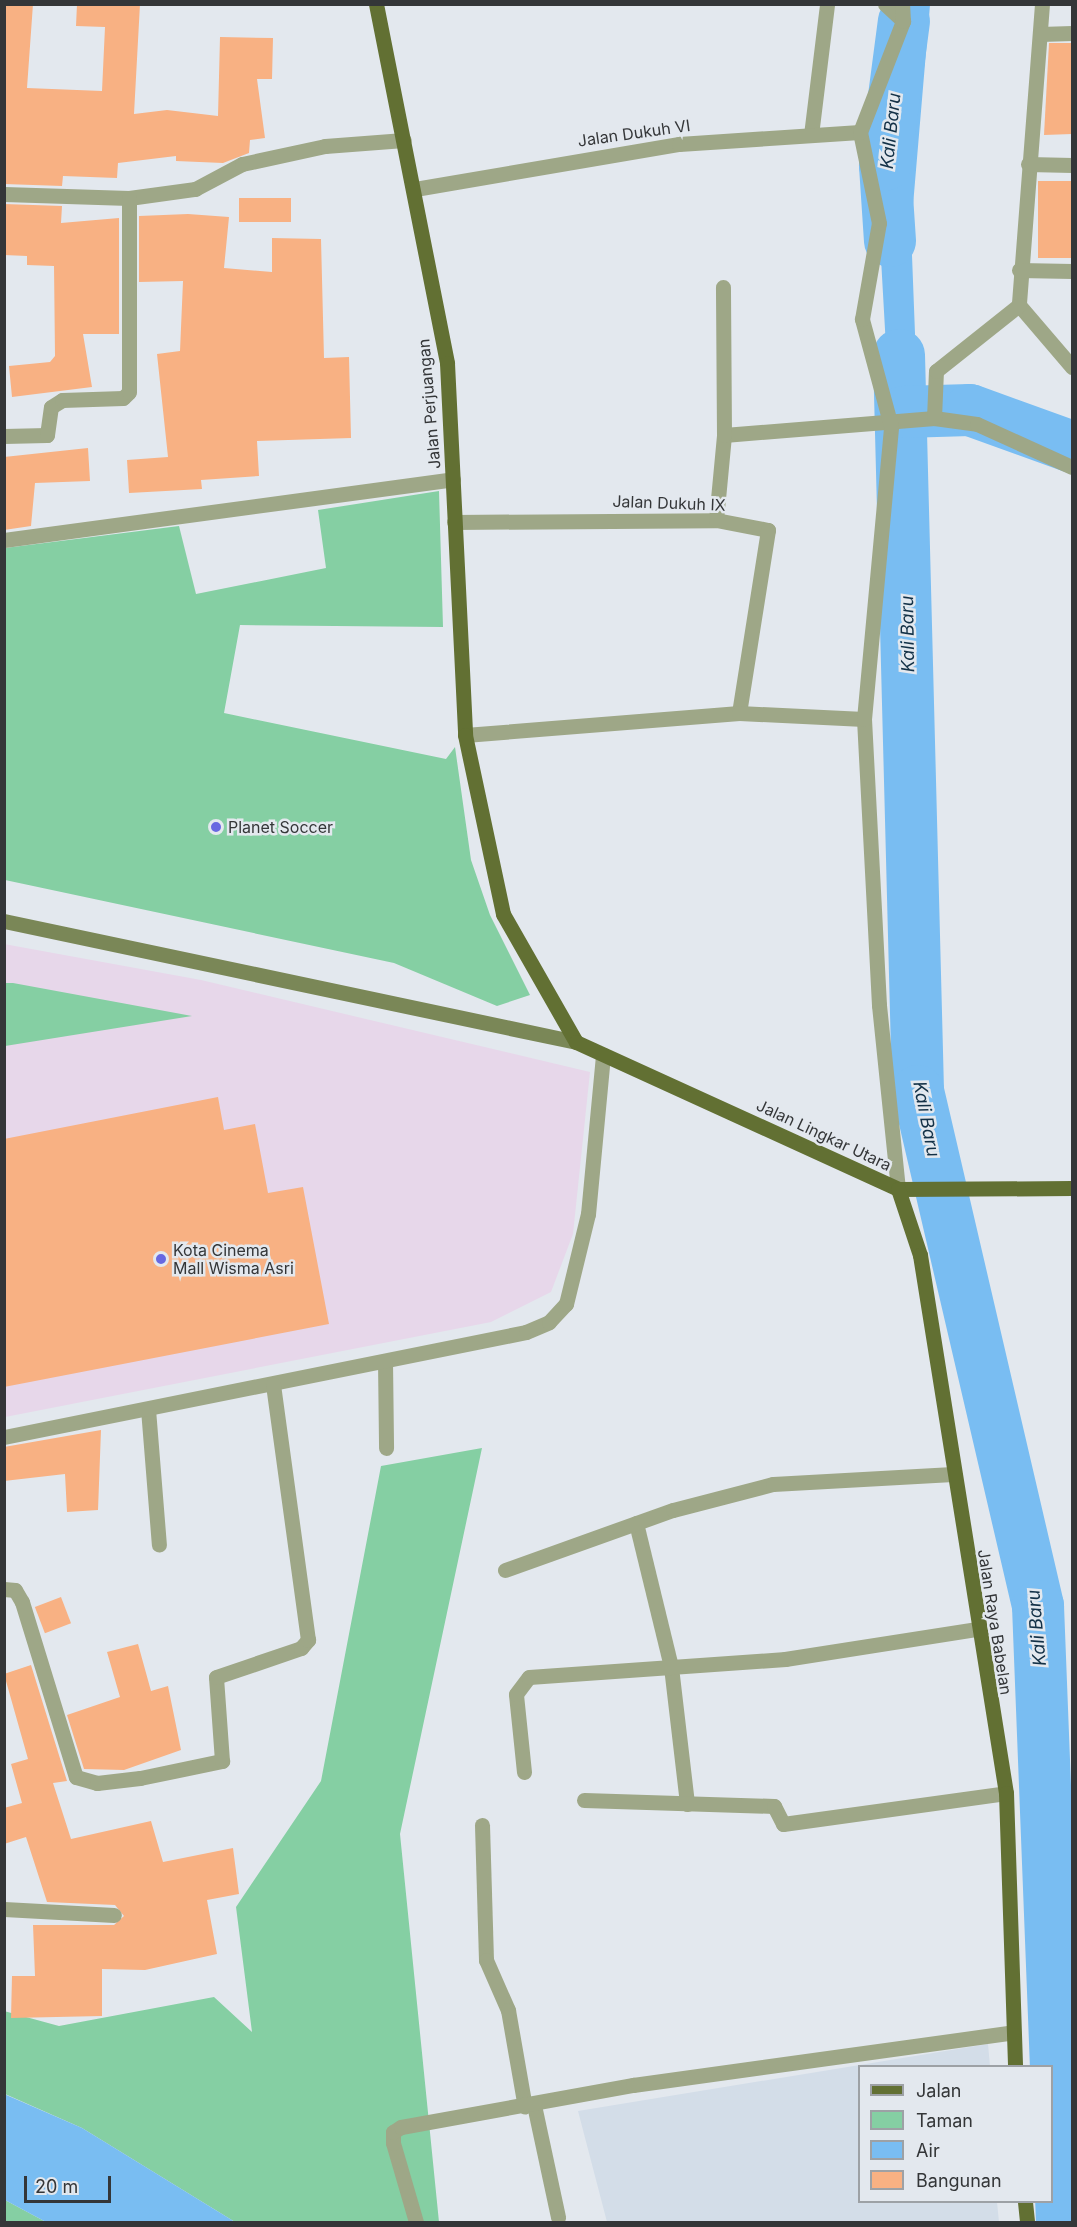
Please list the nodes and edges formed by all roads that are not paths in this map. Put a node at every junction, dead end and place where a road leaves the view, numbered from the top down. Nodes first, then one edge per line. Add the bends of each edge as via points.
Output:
1 (376, 4) edge
2 (827, 4) edge
3 (885, 4) edge
4 (902, 4) edge
5 (1042, 4) edge
6 (903, 21) junction
7 (1072, 33) edge
8 (1040, 34) junction
9 (860, 132) junction
10 (811, 135) junction
11 (404, 140) junction
12 (1028, 164) junction
13 (1072, 165) edge
14 (415, 189) junction
15 (4, 194) edge
16 (129, 198) junction
17 (1019, 270) junction
18 (1072, 271) edge
19 (723, 287) dead end
20 (1019, 305) junction
21 (1072, 367) edge
22 (930, 417) junction
23 (891, 426) junction
24 (724, 435) junction
25 (4, 436) edge
26 (1072, 467) edge
27 (453, 479) junction
28 (716, 520) junction
29 (454, 522) junction
30 (4, 540) edge
31 (739, 713) junction
32 (864, 719) junction
33 (465, 735) junction
34 (4, 921) edge
35 (576, 1042) junction
36 (603, 1054) junction
37 (1072, 1188) edge
38 (901, 1189) junction
39 (385, 1361) junction
40 (273, 1384) junction
41 (148, 1409) junction
42 (4, 1437) edge
43 (386, 1448) dead end
44 (953, 1474) junction
45 (636, 1523) junction
46 (159, 1545) dead end
47 (505, 1570) dead end
48 (4, 1589) edge
49 (976, 1629) junction
50 (671, 1667) junction
51 (524, 1772) dead end
52 (1006, 1793) junction
53 (584, 1800) dead end
54 (687, 1804) junction
55 (482, 1825) dead end
56 (4, 1909) edge
57 (114, 1915) dead end
58 (1013, 2032) junction
59 (1016, 2065) edge
60 (529, 2106) junction
61 (1025, 2203) edge
62 (558, 2217) dead end
63 (416, 2223) edge
64 (1027, 2223) edge

1 - 11 main road, Jalan Perjuangan
2 - 10 street
3 - 6 street
4 - 6 street
5 - 8 street
6 - 9 street
7 - 8 street
8 - 12 street
9 - 10 street, Jalan Dukuh VI
9 - 23 street via 879,223 862,319
10 - 14 street, Jalan Dukuh VI via 679,144
11 - 14 main road, Jalan Perjuangan
11 - 16 street via 325,146 242,164 195,189
12 - 13 street
12 - 17 street
14 - 27 main road, Jalan Perjuangan via 447,363
15 - 16 street
16 - 25 street via 129,393 123,398 62,400 51,407 46,435
17 - 18 street
17 - 20 street
19 - 24 street
20 - 21 street
20 - 22 street via 954,351 936,371
22 - 23 street
22 - 26 street via 977,424
23 - 24 street
23 - 32 street
24 - 28 street
27 - 29 main road, Jalan Perjuangan
27 - 30 street
28 - 29 street, Jalan Dukuh IX
28 - 31 street, Jalan Dukuh IX via 768,530
29 - 33 main road, Jalan Perjuangan
31 - 32 street
31 - 33 street
32 - 38 street via 879,1005
33 - 35 main road, Jalan Perjuangan via 503,915
34 - 35 street
35 - 36 main road, Jalan Lingkar Utara
36 - 38 main road, Jalan Lingkar Utara
36 - 39 street via 588,1214 566,1304 549,1322 526,1332
37 - 38 main road, Jalan Lingkar Utara
38 - 44 main road, Jalan Raya Babelan via 920,1255
39 - 40 street
39 - 43 street
40 - 41 street
40 - 48 street via 308,1640 301,1648 216,1677 222,1761 97,1783 76,1777 22,1602 15,1590
41 - 42 street
41 - 46 street
44 - 45 street via 773,1484
44 - 49 main road, Jalan Raya Babelan
45 - 47 street
45 - 50 street
49 - 50 street via 785,1659
49 - 52 main road, Jalan Raya Babelan
50 - 51 street via 529,1677 519,1684
50 - 54 street
52 - 54 street via 783,1824 774,1806
52 - 58 main road, Jalan Raya Babelan
53 - 54 street
55 - 60 street via 486,1960 508,2010
56 - 57 street
58 - 59 main road, Jalan Raya Babelan
58 - 60 street via 633,2085
60 - 62 street
60 - 63 street via 393,2132
61 - 64 main road

